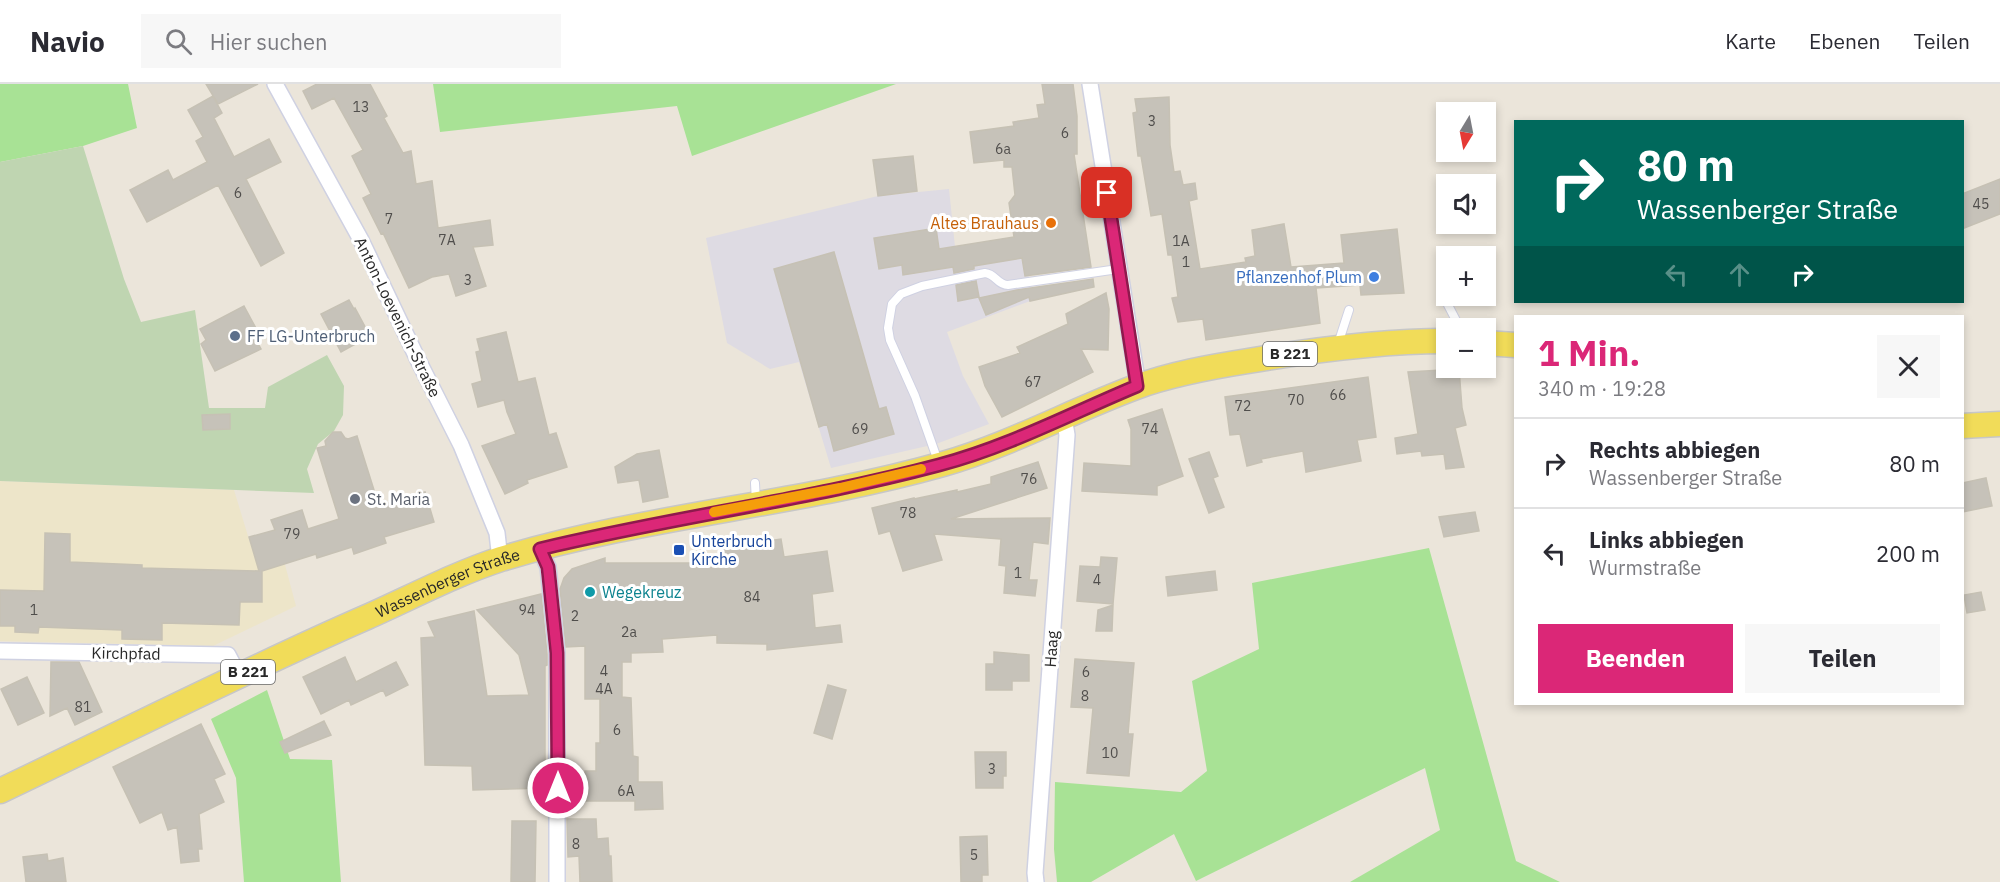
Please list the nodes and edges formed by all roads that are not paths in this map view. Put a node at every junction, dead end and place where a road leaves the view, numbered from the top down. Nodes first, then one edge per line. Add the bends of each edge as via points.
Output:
1 (275, 84) edge
2 (1090, 84) edge
3 (1118, 269) junction
4 (1349, 310) dead end
5 (1436, 342) edge
6 (1496, 344) edge
7 (1514, 345) edge
8 (1337, 348) junction
9 (1137, 386) junction
10 (1064, 417) junction
11 (2000, 424) edge
12 (1964, 426) edge
13 (939, 465) junction
14 (540, 549) junction
15 (500, 560) junction
16 (0, 651) edge
17 (239, 676) junction
18 (0, 791) edge
19 (557, 882) edge
20 (1036, 882) edge

1 - 15 street, Anton-Loevenich-Straße via 361,240 461,445 497,533
2 - 3 street
3 - 9 street
3 - 13 lane via 1008,285 1001,285 992,274 985,273 901,294 892,304 890,340
4 - 8 lane
5 - 8 main road, Wassenberger Straße / B 221
6 - 7 main road
8 - 9 main road, Wassenberger Straße / B 221 via 1219,366
9 - 10 main road, Wassenberger Straße / B 221
10 - 13 main road, Wassenberger Straße / B 221
10 - 20 street, Haag via 1067,435
11 - 12 main road
13 - 14 main road, Wassenberger Straße / B 221 via 840,488 755,493
14 - 15 main road, Wassenberger Straße / B 221
14 - 19 street via 548,567 557,653
15 - 17 main road, Wassenberger Straße / B 221 via 464,572
16 - 17 street, Kirchpfad via 228,655
17 - 18 main road, Wassenberger Straße / B 221

